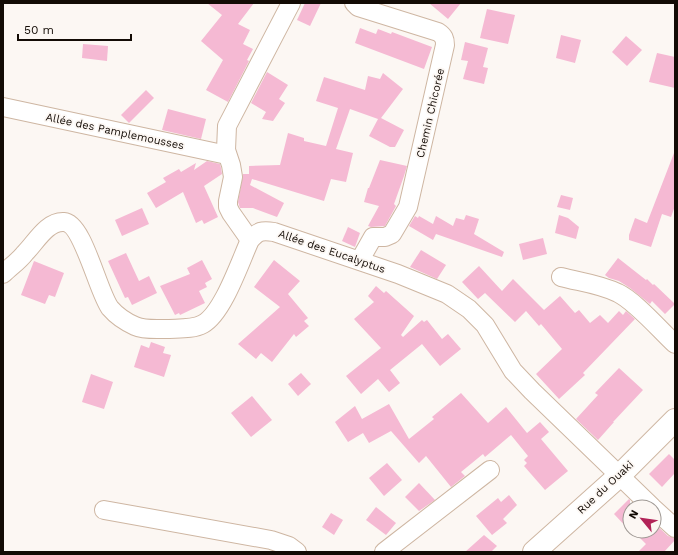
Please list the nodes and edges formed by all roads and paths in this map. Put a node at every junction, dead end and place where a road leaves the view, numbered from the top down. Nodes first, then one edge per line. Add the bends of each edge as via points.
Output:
1 (291, 3) edge
2 (354, 3) edge
3 (3, 107) edge
4 (228, 155) junction
5 (250, 240) junction
6 (360, 260) junction
7 (3, 274) edge
8 (561, 277) dead end
9 (675, 344) edge
10 (675, 420) edge
11 (490, 470) dead end
12 (619, 476) junction
13 (643, 499) edge
14 (104, 510) dead end
15 (662, 516) edge
16 (675, 528) edge
17 (297, 552) edge
18 (384, 552) edge
19 (534, 552) edge

1 - 4 street via 227,126
2 - 6 street, Chemin Chicorée via 358,7 438,32 445,39 408,207 392,234 385,238 373,237
3 - 4 street, Allée des Pamplemousses
4 - 5 street via 233,176 228,207
5 - 6 street, Allée des Eucalyptus via 256,233 274,232
5 - 7 street via 218,310 212,319 193,328 148,329 122,319 110,308 102,295 80,236 74,227 66,222 57,222 46,229 25,254
6 - 12 street, Allée des Eucalyptus via 447,294 469,309 485,325 513,371
8 - 9 street via 620,293
10 - 12 street, Rue du Ouaki
11 - 18 street
12 - 13 street, Allée des Eucalyptus
12 - 19 street, Rue du Ouaki
14 - 17 street via 271,540 289,546
15 - 16 street, Allée des Eucalyptus

